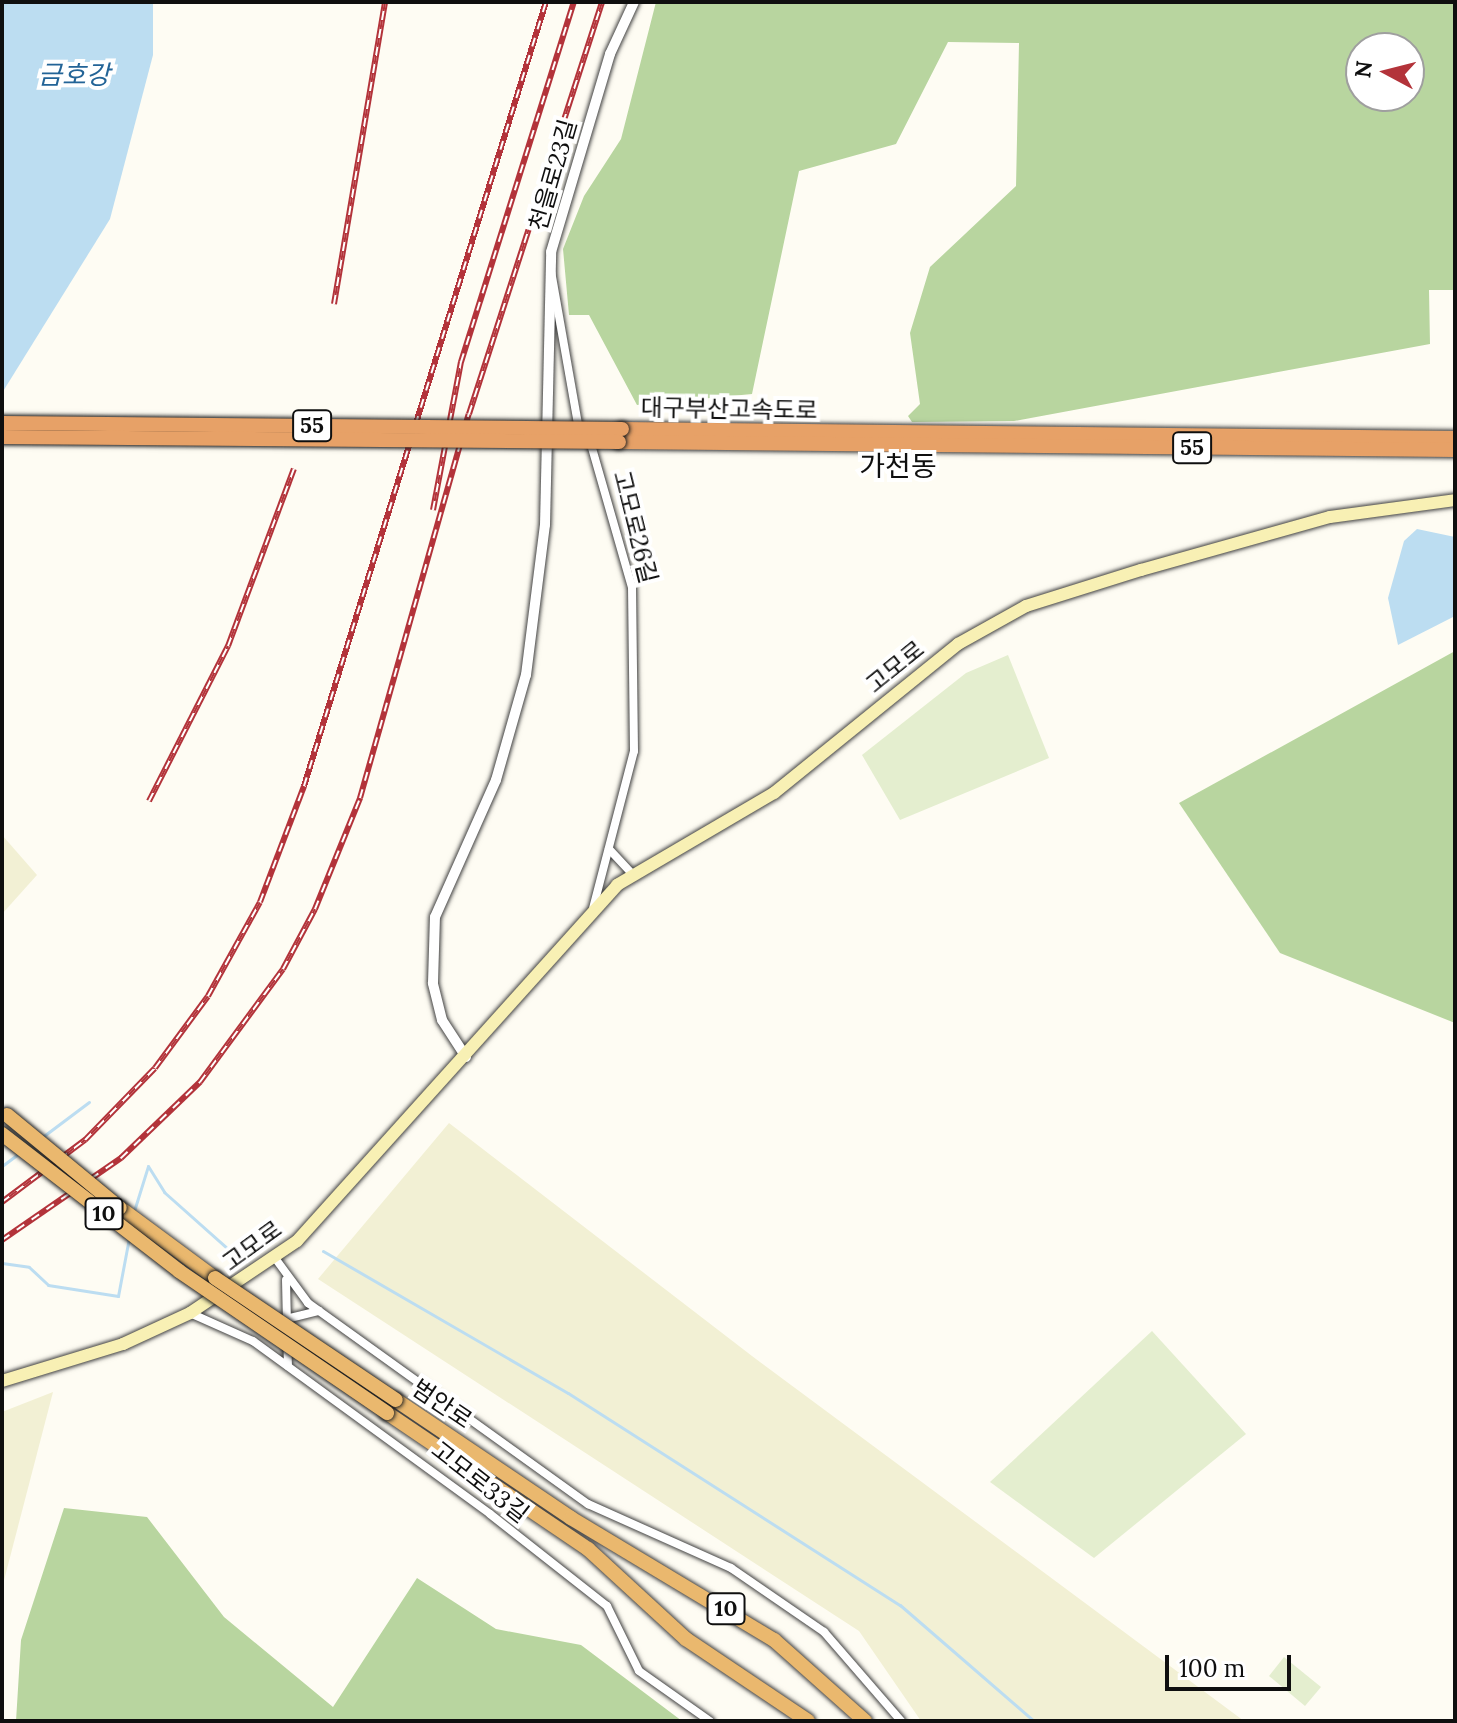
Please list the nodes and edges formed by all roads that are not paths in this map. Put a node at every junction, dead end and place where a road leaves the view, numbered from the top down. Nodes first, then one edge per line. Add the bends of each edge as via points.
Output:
1 (634, 2) edge
2 (551, 270) junction
3 (2, 423) edge
4 (621, 436) junction
5 (2, 437) edge
6 (1455, 438) edge
7 (929, 439) junction
8 (1455, 450) edge
9 (1455, 500) edge
10 (609, 849) junction
11 (631, 873) junction
12 (593, 908) junction
13 (466, 1057) junction
14 (4, 1112) edge
15 (2, 1134) edge
16 (275, 1258) junction
17 (285, 1277) junction
18 (320, 1311) junction
19 (190, 1313) junction
20 (286, 1319) junction
21 (288, 1366) junction
22 (2, 1381) edge
23 (391, 1406) junction
24 (710, 1721) edge
25 (808, 1721) edge
26 (865, 1721) edge
27 (901, 1721) edge

1 - 2 street, 천을로23길 via 605,69
2 - 10 street, 고모로26길 via 574,413 605,485 632,587 634,751
2 - 13 street, 천을로23길 via 545,525 526,675 496,780 435,917 433,983 442,1020
3 - 4 highway, 대구부산고속도로 / 55, bridge
4 - 5 highway, 대구부산고속도로 / 55, bridge
4 - 7 highway, 대구부산고속도로 / 55
6 - 7 highway, 대구부산고속도로 / 55
7 - 8 highway, 대구부산고속도로 / 55
9 - 11 main road, 고모로 via 1330,517 1026,606 958,644 774,793
10 - 11 street
10 - 12 street, 고모로26길
11 - 12 main road, 고모로
12 - 13 main road, 고모로
13 - 16 main road, 고모로 via 354,1184
14 - 23 highway, 범안로 / 10, bridge via 206,1272
15 - 23 highway, 범안로 / 10, bridge via 179,1271
16 - 17 street
16 - 19 main road, 고모로
17 - 18 street
17 - 20 street
18 - 20 street
18 - 27 street via 588,1504 731,1568 824,1632
19 - 21 street, 고모로33길
19 - 22 main road, 고모로 via 123,1344
20 - 21 street
21 - 24 street, 고모로33길 via 607,1606 639,1671
23 - 25 highway, 10 via 626,1582 686,1639
23 - 26 highway, 범안로 / 10 via 774,1640

